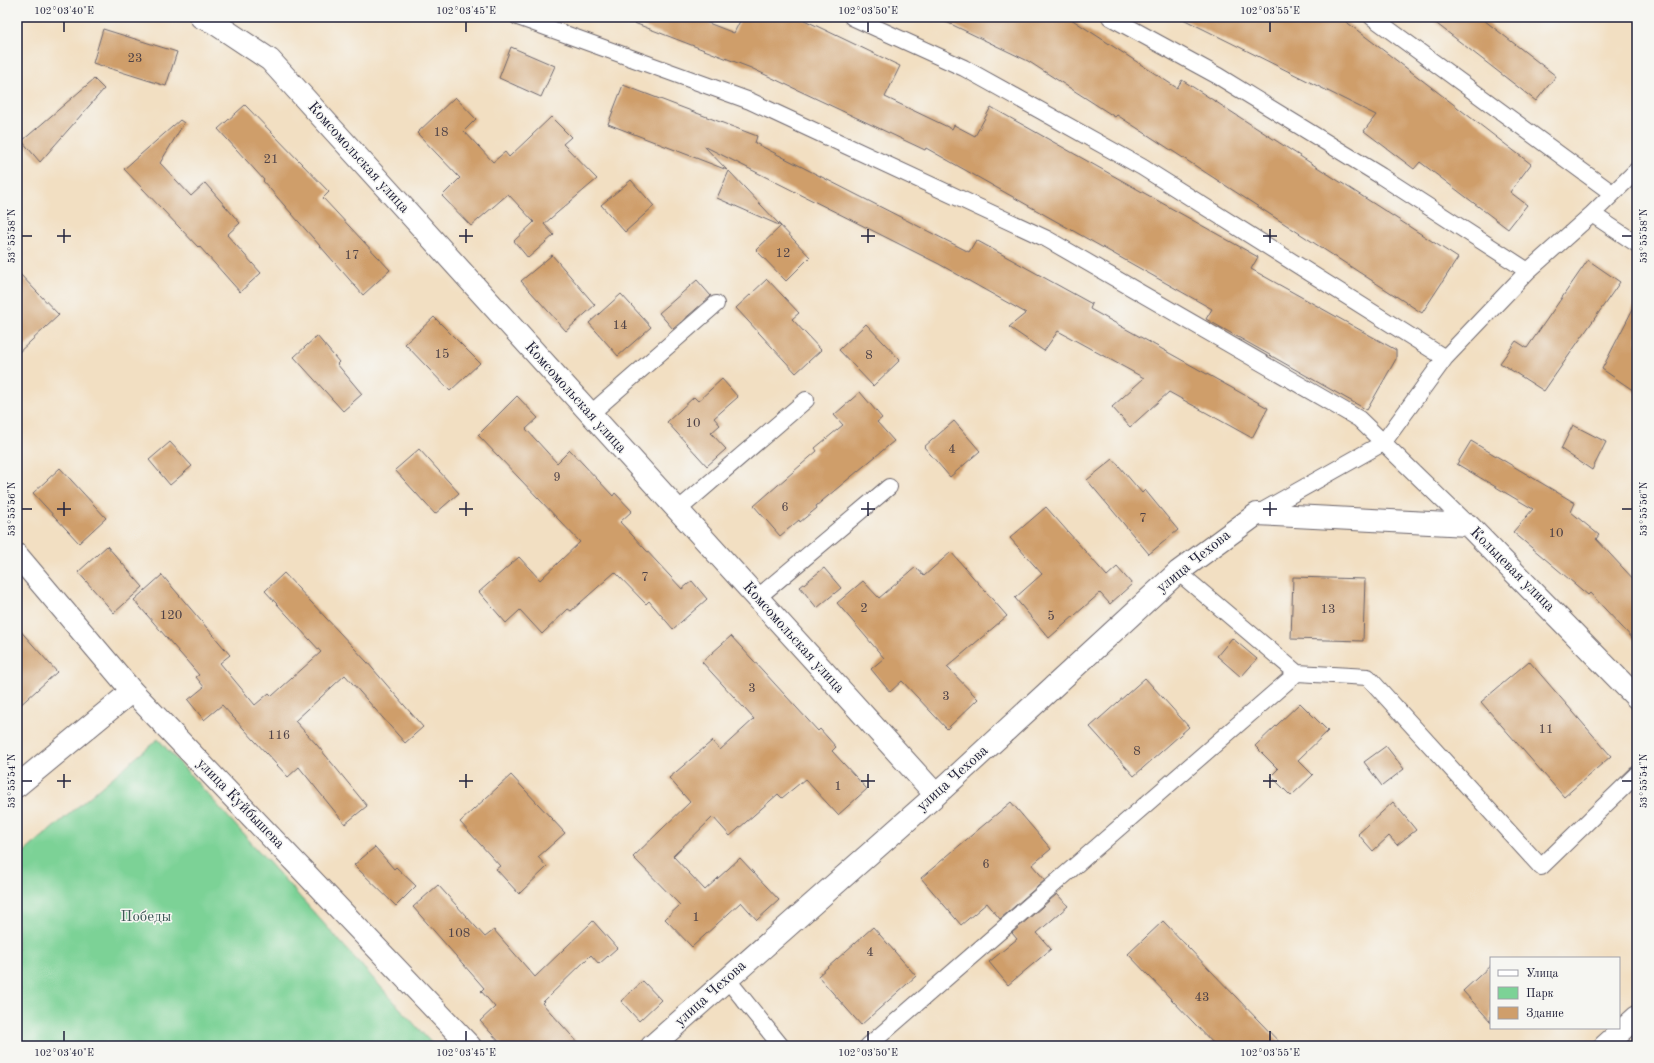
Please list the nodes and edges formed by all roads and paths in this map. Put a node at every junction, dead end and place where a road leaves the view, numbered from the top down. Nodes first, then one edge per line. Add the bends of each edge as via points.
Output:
1 (201, 17) edge
2 (518, 17) edge
3 (852, 17) edge
4 (1110, 17) edge
5 (1372, 17) edge
6 (1637, 170) edge
7 (1612, 194) junction
8 (1592, 214) junction
9 (1637, 244) edge
10 (1528, 271) junction
11 (716, 304) dead end
12 (1445, 358) junction
13 (806, 400) dead end
14 (590, 415) junction
15 (1383, 443) junction
16 (890, 487) dead end
17 (678, 510) junction
18 (1257, 514) junction
19 (1468, 525) junction
20 (17, 556) edge
21 (1178, 572) junction
22 (757, 598) junction
23 (1297, 673) junction
24 (132, 691) junction
25 (1637, 698) edge
26 (1637, 774) edge
27 (17, 786) edge
28 (936, 795) junction
29 (728, 979) junction
30 (1637, 1017) edge
31 (470, 1046) edge
32 (652, 1046) edge
33 (781, 1046) edge
34 (868, 1046) edge
35 (1605, 1046) edge

1 - 14 street, Комсомольская улица via 213,22 270,60
2 - 15 lane via 750,101 1047,239 1359,419
3 - 12 lane via 964,68 1142,168
4 - 10 lane via 1218,76 1381,176
5 - 7 lane
6 - 7 lane
7 - 8 lane
8 - 9 lane
8 - 10 lane
10 - 12 lane
11 - 14 lane
12 - 15 lane
13 - 17 lane
14 - 17 street, Комсомольская улица
15 - 18 lane
15 - 19 lane
16 - 22 lane
17 - 22 street, Комсомольская улица
18 - 19 street, Кольцевая улица
18 - 21 street, улица Чехова
19 - 25 street, Кольцевая улица
20 - 24 street, улица Куйбышева
21 - 23 lane
21 - 28 street, улица Чехова
22 - 28 street, Комсомольская улица
23 - 26 lane via 1368,677 1541,867
23 - 34 lane
24 - 27 street
24 - 31 street, улица Куйбышева
28 - 29 street, улица Чехова
29 - 32 street, улица Чехова
29 - 33 lane
30 - 35 street

